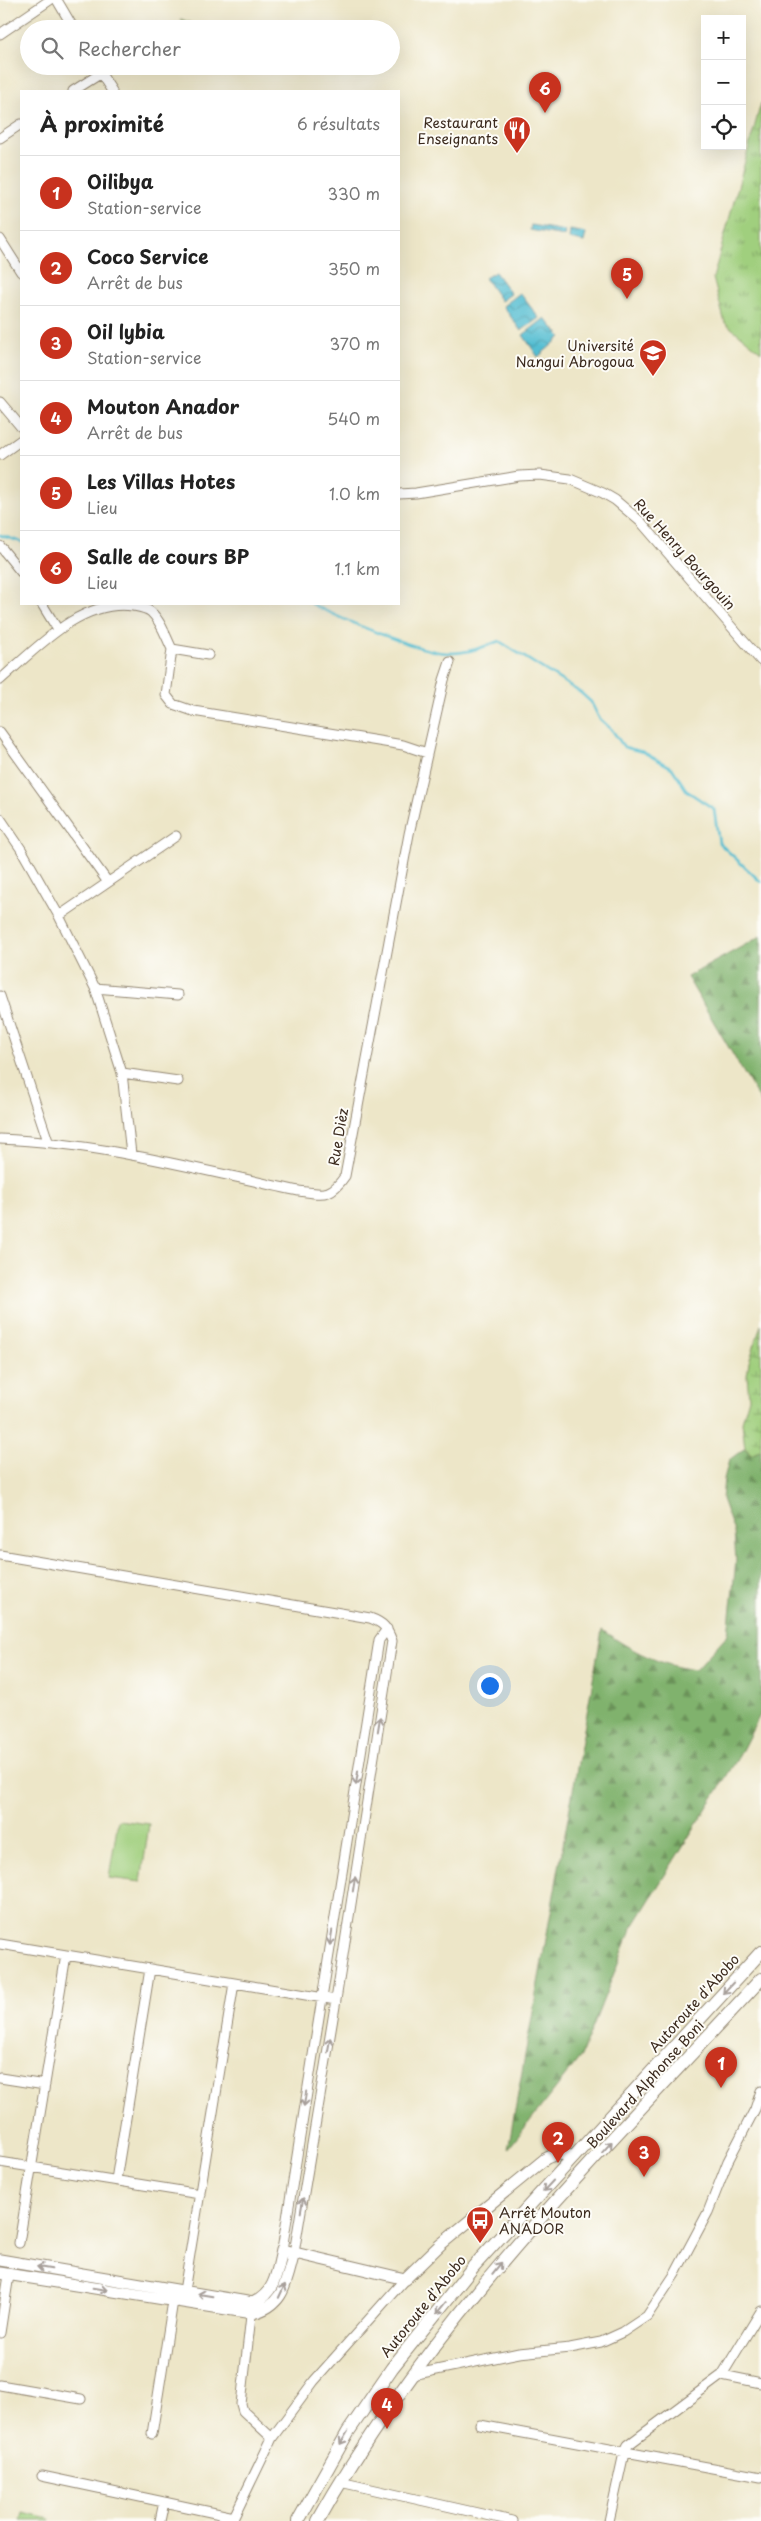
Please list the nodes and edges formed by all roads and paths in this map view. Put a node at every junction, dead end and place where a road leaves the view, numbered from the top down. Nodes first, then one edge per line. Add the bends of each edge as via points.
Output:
1 (50, 0) edge
2 (57, 0) edge
3 (20, 20) edge
4 (21, 20) edge
5 (69, 20) edge
6 (0, 34) edge
7 (92, 75) edge
8 (101, 75) edge
9 (74, 90) edge
10 (111, 90) edge
11 (20, 125) edge
12 (0, 138) edge
13 (0, 239) edge
14 (20, 270) edge
15 (0, 402) edge
16 (20, 426) edge
17 (20, 441) edge
18 (0, 456) edge
19 (400, 494) edge
20 (0, 546) edge
21 (20, 571) edge
22 (43, 605) edge
23 (110, 605) edge
24 (129, 605) edge
25 (58, 630) junction
26 (172, 649) junction
27 (208, 655) dead end
28 (761, 661) edge
29 (450, 662) dead end
30 (0, 680) edge
31 (0, 732) edge
32 (427, 752) junction
33 (0, 818) edge
34 (176, 836) dead end
35 (107, 881) junction
36 (59, 916) junction
37 (95, 988) junction
38 (178, 995) dead end
39 (0, 996) edge
40 (122, 1073) junction
41 (178, 1081) dead end
42 (0, 1139) edge
43 (48, 1141) junction
44 (131, 1154) junction
45 (0, 1555) edge
46 (387, 1629) junction
47 (0, 1944) edge
48 (761, 1952) edge
49 (66, 1955) junction
50 (150, 1969) junction
51 (761, 1979) edge
52 (234, 1983) junction
53 (321, 1998) junction
54 (336, 2000) junction
55 (0, 2078) edge
56 (45, 2085) junction
57 (761, 2091) edge
58 (758, 2112) edge
59 (574, 2157) junction
60 (0, 2162) edge
61 (32, 2167) junction
62 (116, 2180) junction
63 (200, 2194) junction
64 (19, 2243) dead end
65 (288, 2252) junction
66 (0, 2260) edge
67 (4, 2274) edge
68 (405, 2279) junction
69 (184, 2291) junction
70 (173, 2301) junction
71 (252, 2308) junction
72 (761, 2311) edge
73 (0, 2333) edge
74 (412, 2374) junction
75 (722, 2375) junction
76 (761, 2384) edge
77 (0, 2385) edge
78 (81, 2399) dead end
79 (480, 2425) dead end
80 (152, 2434) dead end
81 (272, 2438) junction
82 (624, 2453) junction
83 (42, 2476) dead end
84 (761, 2477) edge
85 (340, 2482) junction
86 (164, 2502) junction
87 (490, 2518) edge
88 (233, 2519) edge
89 (160, 2521) edge
90 (298, 2521) edge
91 (318, 2521) edge
92 (513, 2521) edge
93 (609, 2521) edge

1 - 4 street
2 - 5 street
3 - 6 street
7 - 9 street
8 - 10 street
11 - 12 street
13 - 14 street
15 - 16 street
17 - 18 street
19 - 28 street, Rue Henry Bourgouin via 526,476 556,477 585,485 616,500 641,522
20 - 21 street
22 - 25 street
23 - 25 street via 100,606
24 - 26 street via 150,612
25 - 30 street
26 - 27 street
26 - 32 street via 166,695 173,704 193,711 404,745
29 - 32 street, Rue Dièz
31 - 35 street
32 - 44 street, Rue Dièz via 345,1176 336,1189 323,1194 299,1191
33 - 36 street
34 - 35 street
35 - 36 street
36 - 37 street
37 - 38 street
37 - 40 street
39 - 43 street
40 - 41 street
40 - 44 street
42 - 43 street, Rue Dièz
43 - 44 street, Rue Dièz
45 - 46 street via 370,1618 381,1622
46 -> 53 street via 379,1640
54 -> 46 street via 392,1641
47 - 49 street
48 -> 59 main road, Autoroute d'Abobo
49 - 50 street
49 - 56 street
50 - 52 street
50 - 62 street
74 -> 51 main road, Boulevard Alphonse Boni via 501,2263
52 - 53 street
52 - 63 street
53 - 54 street
53 -> 65 street
65 -> 54 street
55 - 56 street
56 - 61 street
57 - 58 street
58 - 74 street via 728,2161 708,2212 675,2274 646,2316 601,2342 519,2353
59 - 68 main road via 554,2154 545,2159 440,2245
59 -> 90 main road, Autoroute d'Abobo via 473,2267 392,2368 348,2432
60 - 61 street
61 - 62 street
61 - 64 street
62 - 63 street
63 - 69 street
65 - 68 main road
65 - 71 main road via 283,2291 264,2311
69 -> 66 main road
67 -> 70 main road
67 - 73 street
68 - 81 street via 314,2381
71 -> 69 main road
70 - 71 main road
70 - 80 street
71 - 81 street via 241,2404 243,2411
72 - 75 street
74 - 85 main road, Boulevard Alphonse Boni
75 - 76 street
75 - 82 street via 634,2439
77 - 78 street
79 - 82 street
81 - 88 street
82 - 84 street
82 - 93 street
83 - 86 street
85 - 87 street
85 - 91 main road, Boulevard Alphonse Boni
86 - 88 street
86 - 89 street
87 - 92 street

